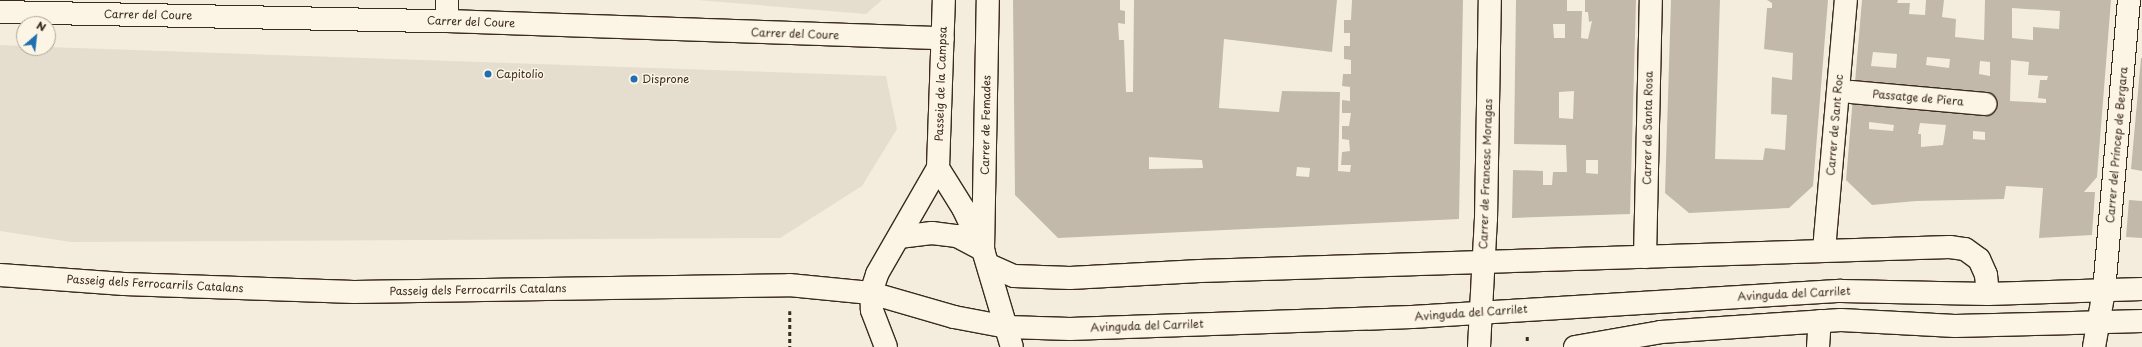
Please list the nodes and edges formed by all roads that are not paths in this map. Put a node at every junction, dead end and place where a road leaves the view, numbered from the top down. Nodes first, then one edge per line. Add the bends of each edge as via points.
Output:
1 (944, 0) edge
2 (988, 0) edge
3 (1490, 0) edge
4 (1651, 0) edge
5 (1846, 0) edge
6 (2129, 0) edge
7 (447, 10) edge
8 (0, 12) edge
9 (943, 38) junction
10 (1851, 92) dead end
11 (1985, 104) dead end
12 (938, 168) junction
13 (899, 236) junction
14 (1824, 250) junction
15 (1645, 257) junction
16 (986, 258) junction
17 (1483, 263) junction
18 (0, 275) edge
19 (2142, 289) edge
20 (2104, 291) junction
21 (871, 292) junction
22 (1988, 294) junction
23 (1480, 313) junction
24 (954, 317) joint
25 (2142, 321) edge
26 (1820, 322) junction
27 (2098, 322) junction
28 (1010, 337) edge
29 (886, 347) edge
30 (1479, 347) edge
31 (1575, 347) edge
32 (1818, 347) edge
33 (2094, 347) edge

1 - 9 street, Passeig de la Campsa
2 - 16 street, Carrer de Femades
3 - 17 street, Carrer de Francesc Moragas
4 - 15 street, Carrer de Santa Rosa
5 - 14 street, Carrer de Sant Roc
6 - 20 street, Carrer del Príncep de Bergara
7 - 8 street, Carrer del Coure
7 - 9 street, Carrer del Coure
9 - 12 street, Passeig de la Campsa
10 - 11 street, Passatge de Piera
12 - 13 street
12 - 16 street via 963,208
13 - 16 street via 932,233 957,236
13 - 21 street via 877,274
14 - 15 street
14 - 22 street via 1950,247 1965,249 1979,260 1986,275
15 - 17 street
16 - 17 street via 1014,276 1044,279 1200,270
16 - 28 street
17 - 23 street, Carrer de Francesc Moragas
18 - 21 street, Passeig dels Ferrocarrils Catalans via 124,284 354,292 789,285
19 - 20 street, Avinguda del Carrilet
20 - 22 street, Avinguda del Carrilet
20 - 27 street, Carrer del Príncep de Bergara
21 - 24 street, Passeig dels Ferrocarrils Catalans
21 - 29 street via 872,310
22 - 23 street, Avinguda del Carrilet via 1841,291
23 - 28 street, Avinguda del Carrilet via 1070,329
23 - 30 street, Carrer de Francesc Moragas
24 - 28 street, Avinguda del Carrilet
25 - 27 street
26 - 27 street via 1881,321 1955,326
26 - 31 street via 1661,332
26 - 32 street
27 - 33 street, Carrer del Príncep de Bergara

